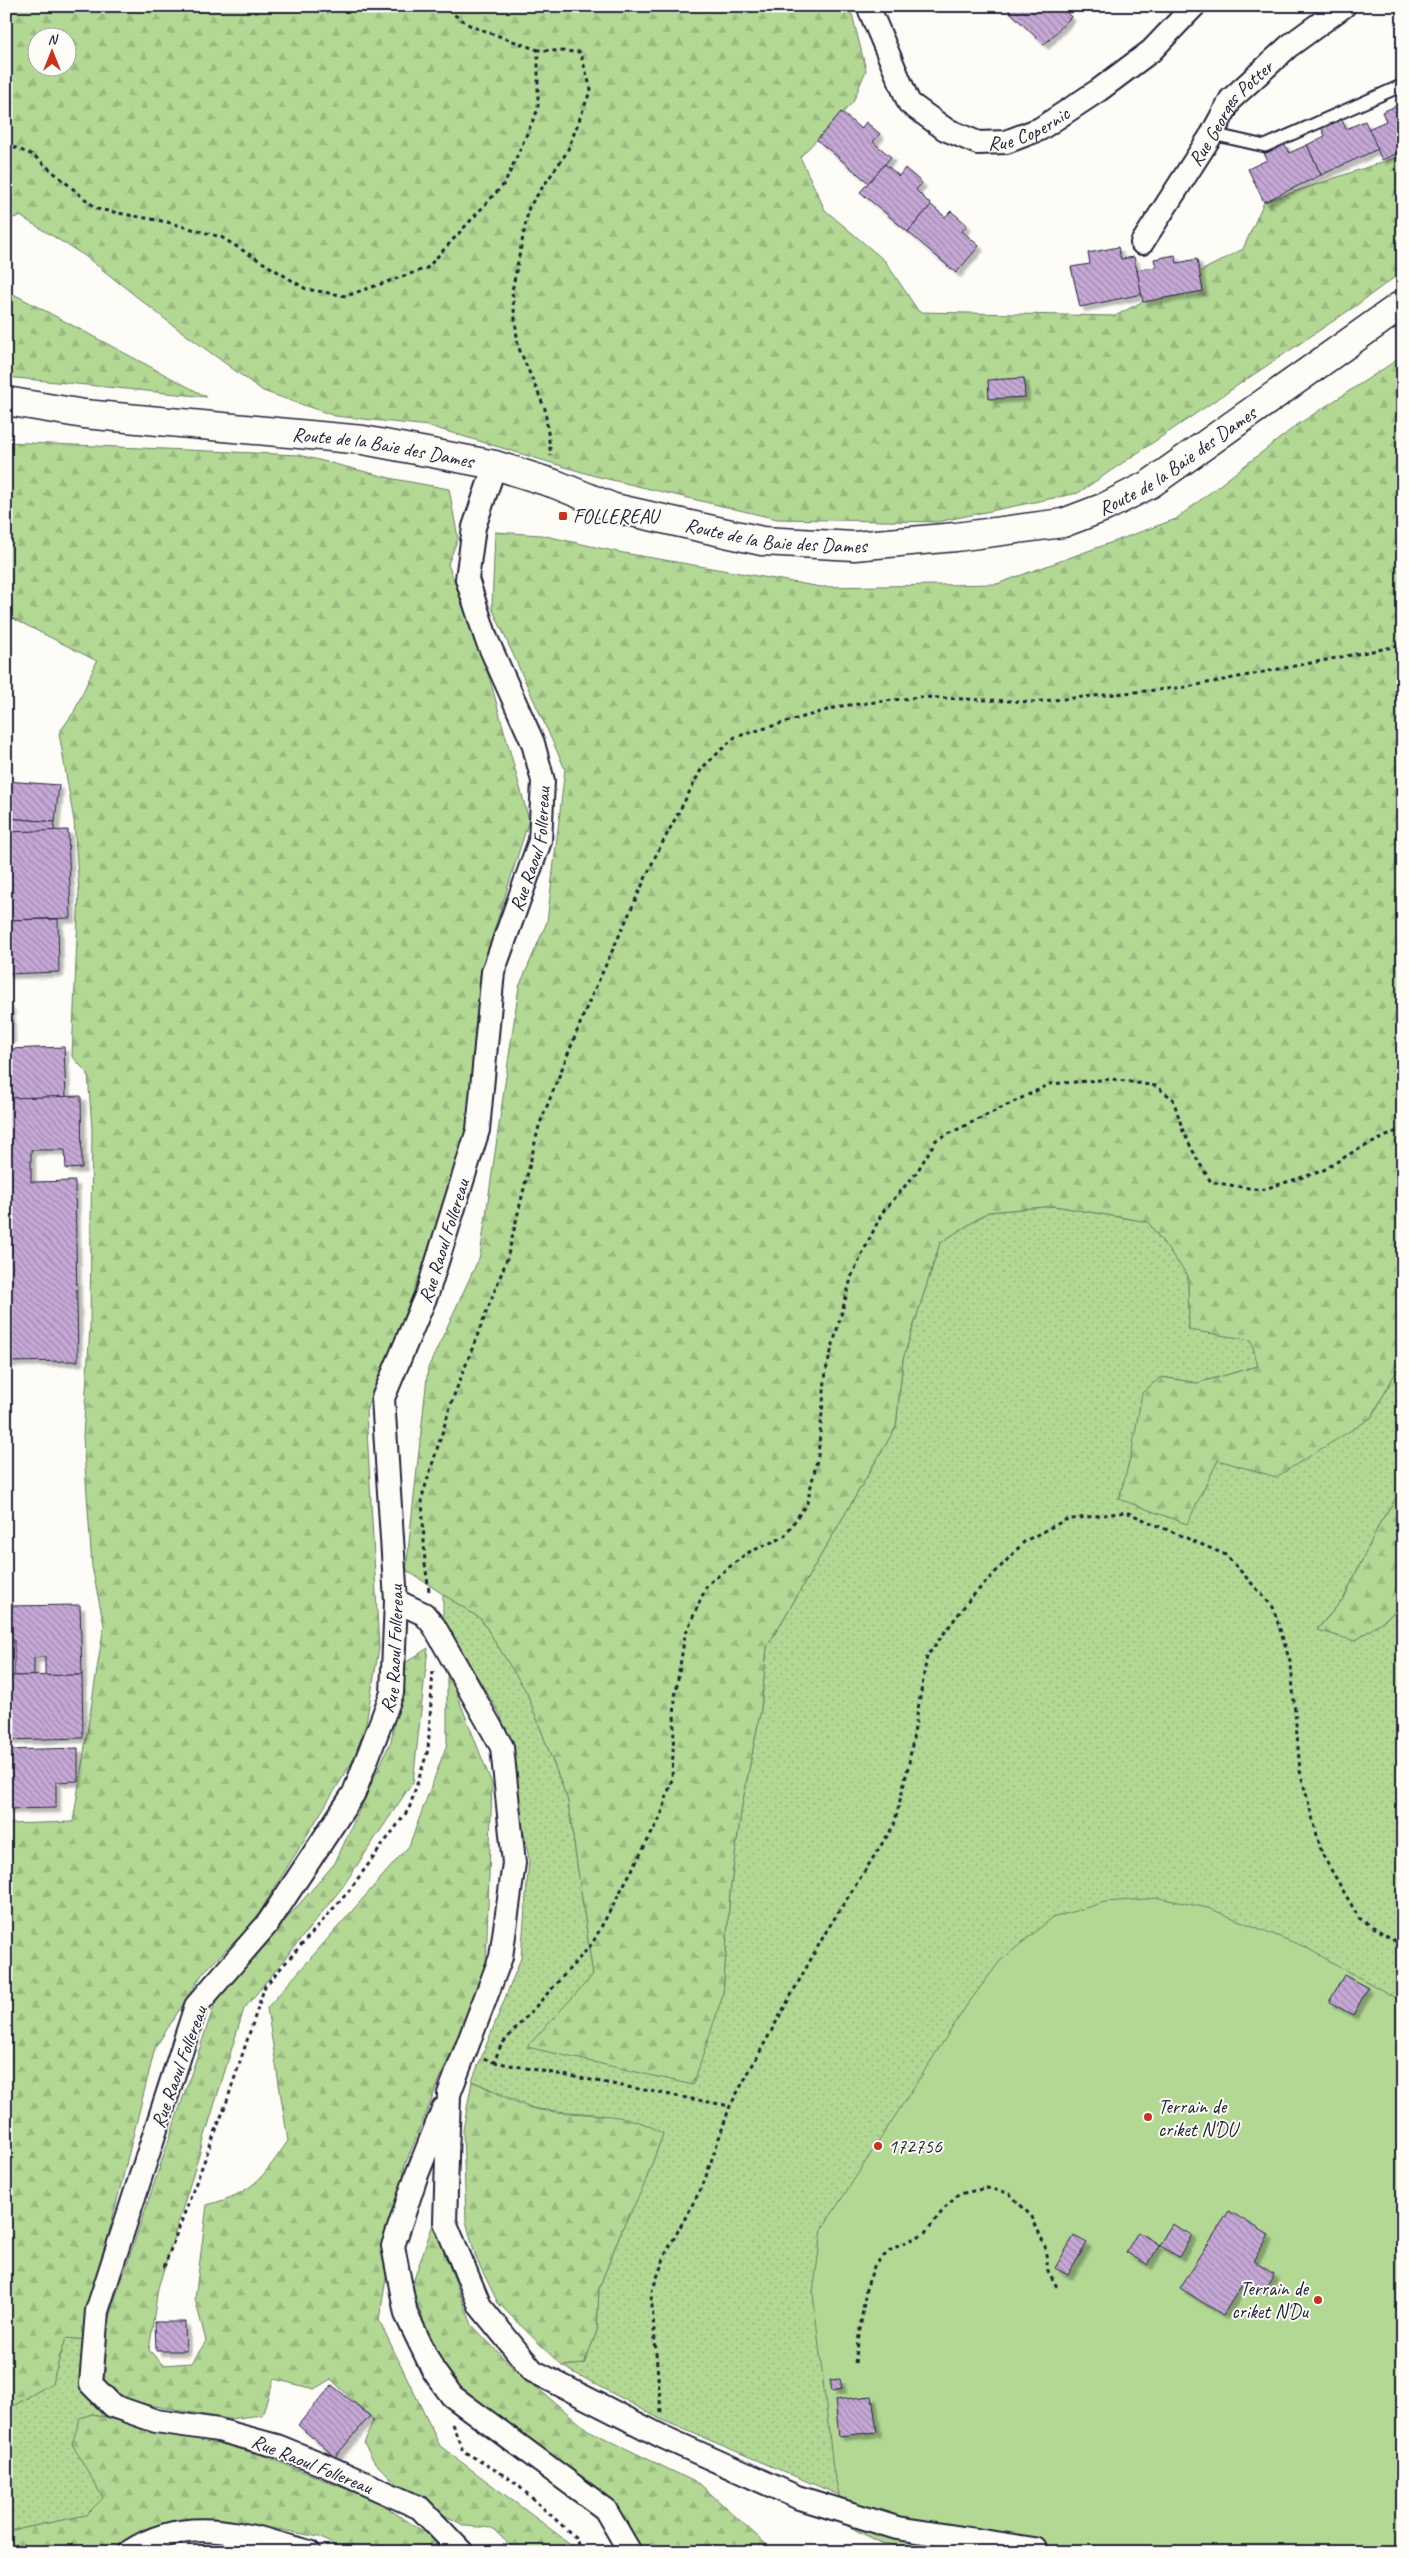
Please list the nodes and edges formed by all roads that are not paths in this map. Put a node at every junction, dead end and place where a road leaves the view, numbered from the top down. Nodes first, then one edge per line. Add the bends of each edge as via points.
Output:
1 (868, 6) edge
2 (1194, 6) edge
3 (1344, 6) edge
4 (1403, 85) edge
5 (1212, 134) junction
6 (1142, 243) dead end
7 (1403, 304) edge
8 (6, 401) edge
9 (495, 466) junction
10 (396, 1601) junction
11 (449, 2094) junction
12 (129, 2552) edge
13 (309, 2552) edge
14 (462, 2552) edge
15 (630, 2552) edge
16 (1034, 2552) edge

1 - 2 street, Rue Copernic via 910,103 944,129 978,143 1006,142 1040,129 1100,90 1151,51
3 - 5 street, Rue Georges Potter via 1289,46 1231,99
4 - 5 lane via 1265,146
5 - 6 street, Rue Georges Potter
7 - 9 main road, Route de la Baie des Dames via 1150,484 1105,507 1063,523 956,538 854,546 762,542 614,508 555,484
8 - 9 main road, Route de la Baie des Dames via 84,414 363,440
9 - 10 street, Rue Raoul Follereau via 474,527 467,579 486,638 533,743 543,781 540,842 493,972 478,1130 428,1291 383,1398
10 - 11 street via 424,1614 434,1626 502,1747 514,1863 501,1957
10 - 14 street, Rue Raoul Follereau via 392,1693 354,1793 268,1923 196,2006 97,2310 90,2384 113,2406 156,2421 218,2430 260,2441 324,2465 420,2508
11 - 15 street via 393,2246 406,2314 433,2370 452,2396 605,2509
11 - 16 street via 445,2222 480,2306 533,2371 663,2437 797,2497 897,2528 1034,2549
12 - 13 street via 143,2542 196,2528 246,2534

